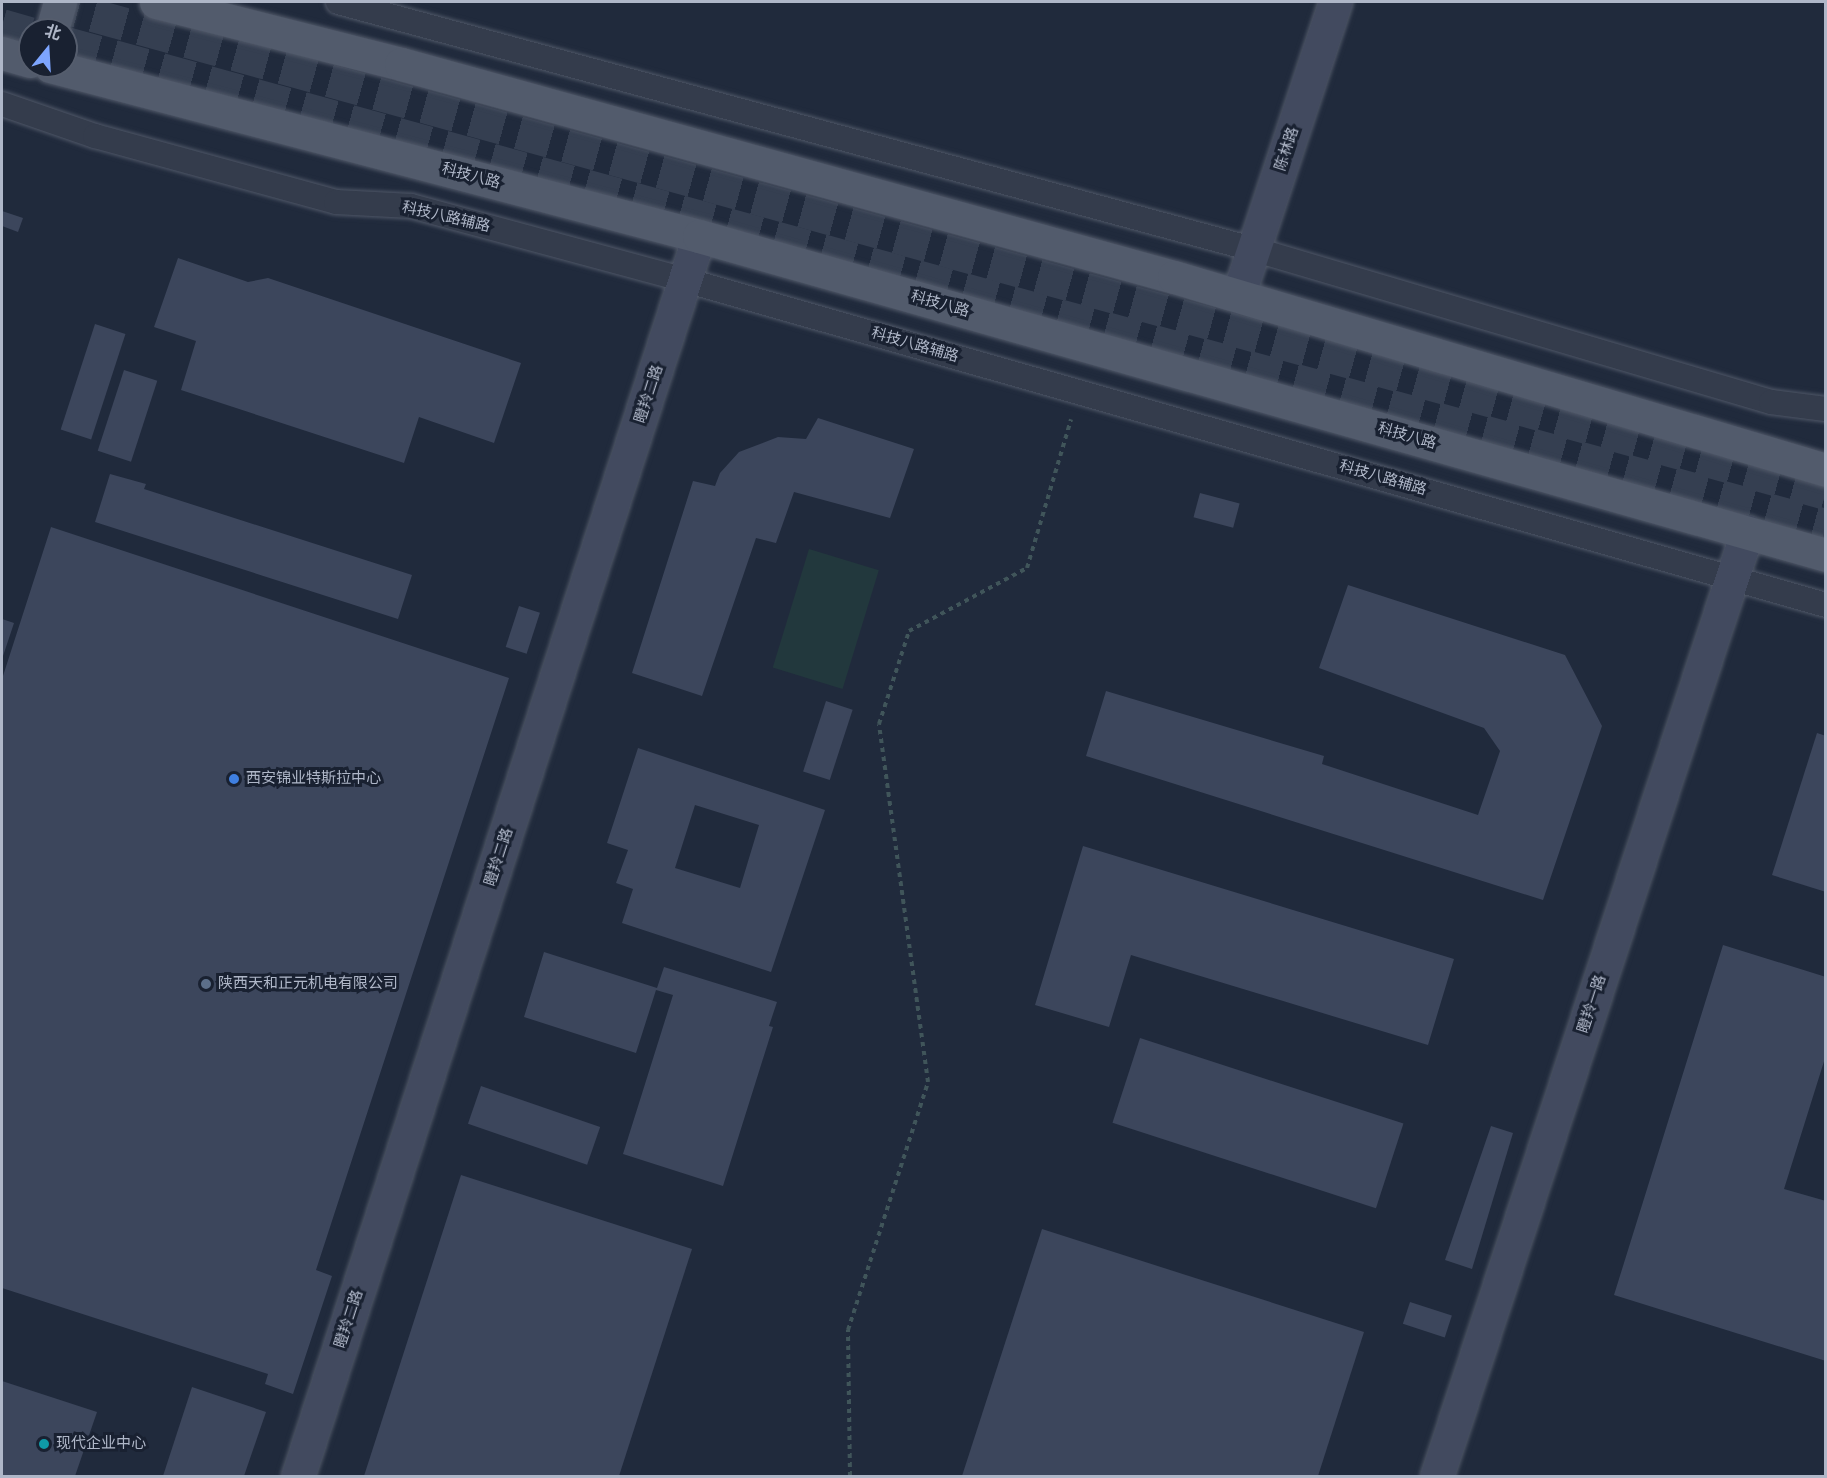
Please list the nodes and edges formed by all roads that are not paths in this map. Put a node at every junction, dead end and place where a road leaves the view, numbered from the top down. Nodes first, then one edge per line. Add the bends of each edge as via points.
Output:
1 (60, 2) edge
2 (156, 2) edge
3 (338, 2) edge
4 (1335, 2) edge
5 (55, 18) edge
6 (2, 53) edge
7 (18, 58) edge
8 (78, 73) edge
9 (2, 104) edge
10 (699, 236) junction
11 (1254, 250) junction
12 (685, 280) junction
13 (1238, 296) junction
14 (1826, 408) edge
15 (1826, 470) edge
16 (1747, 532) junction
17 (1826, 555) edge
18 (1732, 577) junction
19 (1826, 605) edge
20 (298, 1476) edge
21 (1437, 1476) edge

1 - 5 main road
2 - 13 main road via 401,64
3 - 11 street
4 - 11 street, 陈林路
6 - 7 main road
8 - 10 main road, 科技八路
9 - 12 street, 科技八路辅路 via 95,136 336,201 411,206
10 - 12 street, 瞪羚二路
10 - 16 main road, 科技八路
11 - 13 street, 陈林路
11 - 14 street via 1771,402
12 - 18 street, 科技八路辅路
12 - 20 street, 瞪羚二路
13 - 15 main road
16 - 17 main road, 科技八路
16 - 18 street, 瞪羚一路
18 - 19 street, 科技八路辅路
18 - 21 street, 瞪羚一路

